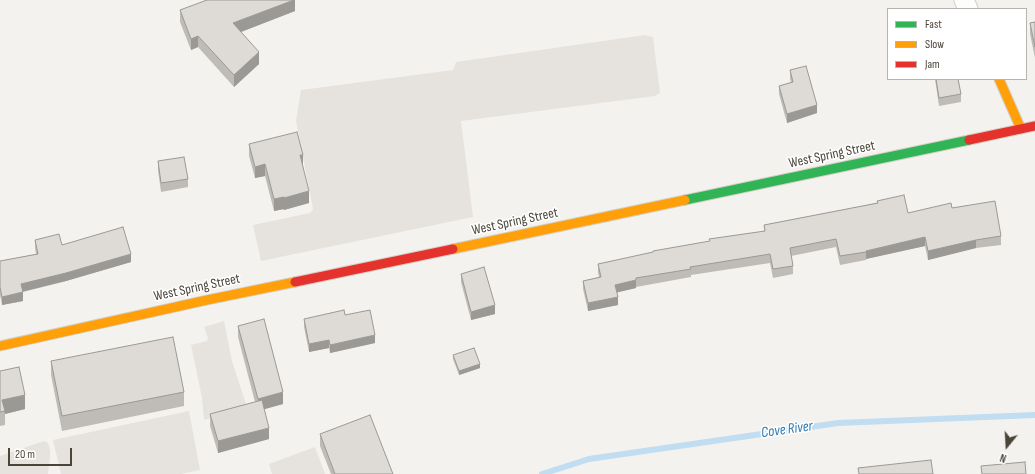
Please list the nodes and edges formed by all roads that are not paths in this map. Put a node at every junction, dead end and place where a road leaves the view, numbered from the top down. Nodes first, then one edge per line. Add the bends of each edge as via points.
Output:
1 (999, 80) edge
2 (1035, 126) edge
3 (1021, 129) junction
4 (0, 346) edge

1 - 3 main road
2 - 3 main road, West Spring Street
3 - 4 main road, West Spring Street

